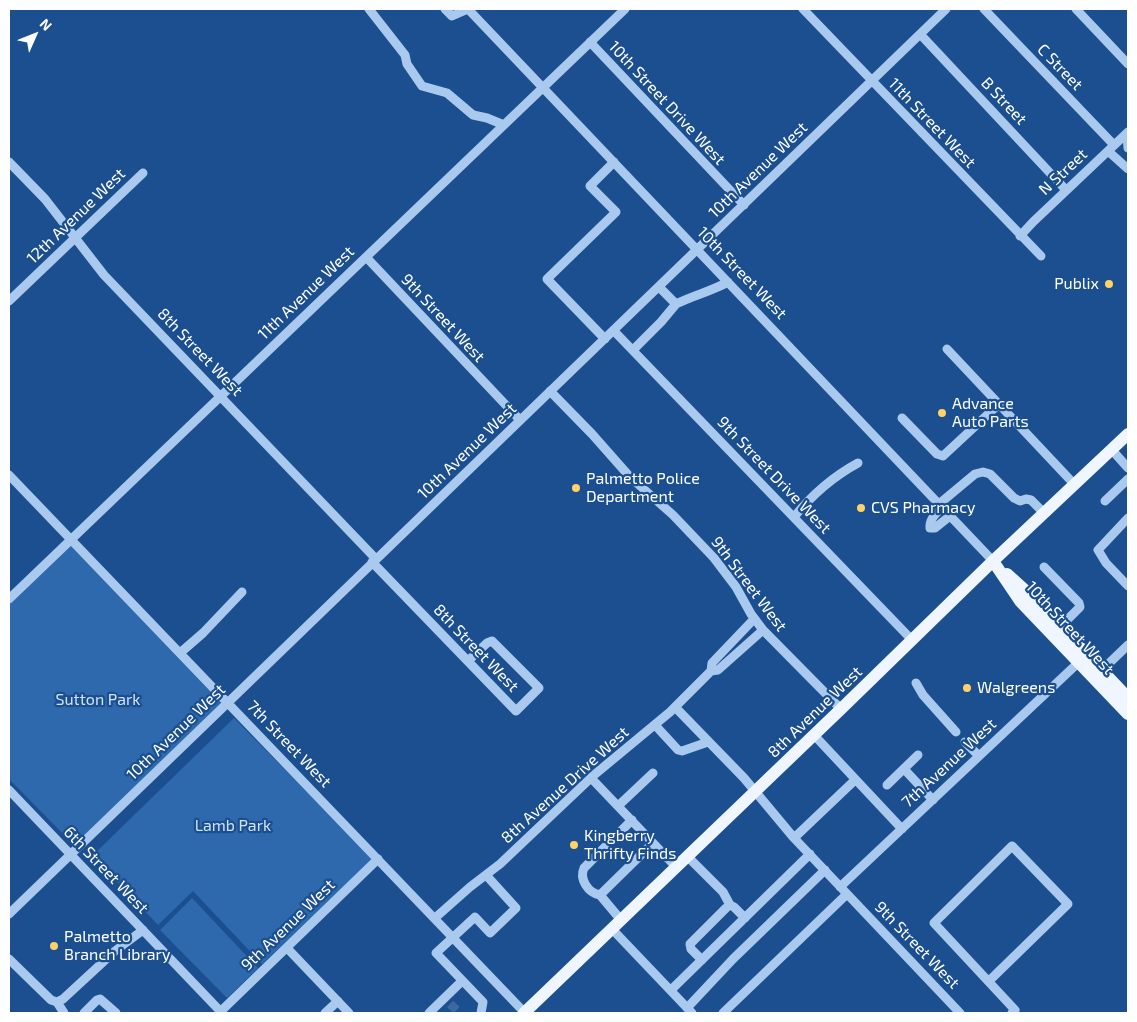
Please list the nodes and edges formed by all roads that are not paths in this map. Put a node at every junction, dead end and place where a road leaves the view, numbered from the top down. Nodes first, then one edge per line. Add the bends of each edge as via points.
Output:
1 (369, 9) edge
2 (445, 9) edge
3 (468, 9) edge
4 (625, 9) edge
5 (803, 9) edge
6 (946, 9) edge
7 (984, 9) edge
8 (1076, 9) edge
9 (920, 34) junction
10 (590, 42) junction
11 (1128, 64) edge
12 (871, 81) junction
13 (543, 88) junction
14 (504, 125) junction
15 (1128, 132) edge
16 (1111, 148) junction
17 (1128, 148) edge
18 (9, 162) edge
19 (614, 162) junction
20 (1128, 169) edge
21 (143, 173) dead end
22 (1066, 190) junction
23 (744, 205) junction
24 (1020, 236) junction
25 (75, 238) junction
26 (697, 249) junction
27 (1041, 256) dead end
28 (366, 257) junction
29 (728, 282) junction
30 (659, 287) junction
31 (9, 301) edge
32 (676, 304) junction
33 (614, 331) junction
34 (605, 339) junction
35 (947, 349) dead end
36 (633, 350) junction
37 (550, 392) junction
38 (221, 395) junction
39 (999, 404) junction
40 (902, 418) dead end
41 (520, 420) junction
42 (1128, 434) edge
43 (1112, 450) junction
44 (858, 463) dead end
45 (1128, 468) edge
46 (9, 475) edge
47 (1128, 479) edge
48 (1075, 485) junction
49 (1105, 501) dead end
50 (940, 506) junction
51 (1044, 514) junction
52 (950, 516) junction
53 (794, 517) junction
54 (1128, 518) edge
55 (71, 539) junction
56 (374, 561) junction
57 (992, 561) junction
58 (1044, 567) dead end
59 (1128, 586) edge
60 (242, 592) dead end
61 (9, 599) edge
62 (754, 619) junction
63 (1060, 627) junction
64 (763, 630) junction
65 (912, 640) junction
66 (1128, 645) edge
67 (180, 653) junction
68 (468, 661) junction
69 (1079, 662) junction
70 (1102, 670) junction
71 (711, 671) junction
72 (916, 683) dead end
73 (1128, 698) edge
74 (228, 702) junction
75 (675, 707) junction
76 (841, 709) junction
77 (1128, 714) edge
78 (655, 725) junction
79 (956, 732) dead end
80 (814, 735) junction
81 (708, 742) junction
82 (966, 742) dead end
83 (918, 755) dead end
84 (979, 756) junction
85 (904, 769) junction
86 (653, 773) dead end
87 (591, 778) junction
88 (855, 780) junction
89 (887, 785) dead end
90 (9, 790) edge
91 (755, 791) junction
92 (933, 800) junction
93 (618, 806) junction
94 (632, 820) junction
95 (902, 829) junction
96 (794, 838) junction
97 (653, 842) junction
98 (70, 854) junction
99 (810, 854) junction
100 (687, 856) junction
101 (378, 858) junction
102 (676, 866) junction
103 (825, 870) junction
104 (486, 875) junction
105 (844, 890) junction
106 (600, 894) junction
107 (730, 905) junction
108 (9, 914) edge
109 (434, 918) junction
110 (745, 918) junction
111 (617, 924) junction
112 (143, 930) junction
113 (452, 937) junction
114 (287, 948) junction
115 (9, 959) edge
116 (702, 960) junction
117 (462, 981) junction
118 (989, 981) junction
119 (671, 990) junction
120 (338, 1001) junction
121 (57, 1002) junction
122 (450, 1004) dead end
123 (690, 1010) edge
124 (1016, 1012) edge
125 (64, 1013) edge
126 (84, 1013) edge
127 (116, 1013) edge
128 (221, 1013) edge
129 (325, 1013) edge
130 (349, 1013) edge
131 (432, 1013) edge
132 (481, 1013) edge
133 (525, 1013) edge
134 (723, 1013) edge
135 (960, 1013) edge

1 - 14 street via 405,55 422,86 447,93 473,115
2 - 3 street via 452,16
3 - 13 street, 10th Street West
4 - 10 street, 11th Avenue West
5 - 12 street, 11th Street West
6 - 9 street, 10th Avenue West
7 - 16 street, C Street
8 - 11 street
9 - 12 street, 10th Avenue West
9 - 22 street, B Street
10 - 13 street, 11th Avenue West
10 - 23 street, 10th Street Drive West
12 - 23 street, 10th Avenue West
12 - 24 street, 11th Street West
13 - 14 street, 11th Avenue West
13 - 19 street, 10th Street West
14 - 28 street, 11th Avenue West
15 - 16 street, N Street
15 - 17 street
16 - 20 street, C Street
16 - 22 street, N Street
18 - 25 street, 8th Street West via 45,199
19 - 26 street, 10th Street West
19 - 34 street via 590,186 616,212 547,279
21 - 25 street, 12th Avenue West
22 - 24 street, N Street
23 - 26 street, 10th Avenue West
24 - 27 street, 11th Street West
25 - 31 street, 12th Avenue West
25 - 38 street, 8th Street West via 104,275
26 - 29 street, 10th Street West
26 - 30 street, 10th Avenue West
28 - 38 street, 11th Avenue West
28 - 41 street, 9th Street West
29 - 32 street
29 - 50 street, 10th Street West
30 - 32 street
30 - 33 street, 10th Avenue West
32 - 36 street
33 - 34 street, 10th Avenue West
33 - 36 street, 9th Street Drive West
34 - 37 street, 10th Avenue West
35 - 39 street
36 - 53 street, 9th Street Drive West
37 - 41 street, 10th Avenue West
37 - 62 street, 9th Street West via 630,477 714,558
38 - 55 street, 11th Avenue West
38 - 56 street, 8th Street West
39 - 40 street via 943,456 937,454
39 - 48 street
41 - 56 street, 10th Avenue West
42 - 43 main road, 8th Avenue West
43 - 45 street
43 - 48 main road, 8th Avenue West
44 - 53 street via 821,489
46 - 55 street, 7th Street West
47 - 49 street
48 - 51 main road, 8th Avenue West
50 - 51 street via 975,474 983,472 990,474 1020,502 1026,498 1031,500
50 - 52 street, 10th Street West
50 - 52 street via 930,528 935,528
51 - 57 main road, 8th Avenue West
52 - 57 street, 10th Street West
53 - 65 street, 9th Street Drive West
54 - 59 street via 1098,550
55 - 61 street, 11th Avenue West
55 - 67 street, 7th Street West
56 - 68 street, 8th Street West
56 - 74 street, 10th Avenue West
57 - 63 main road, 10th Street West
57 - 65 main road, 8th Avenue West
57 - 69 main road, 10th Street West via 1020,601
58 - 63 street via 1079,603 1080,607
60 - 67 street
62 - 64 street, 9th Street West
62 - 71 street, 8th Avenue Drive West via 712,663
63 - 70 main road, 10th Street West
64 - 71 street, 8th Avenue Drive West via 718,670
64 - 76 street, 9th Street West
65 - 76 main road, 8th Avenue West
66 - 70 street
67 - 74 street, 7th Street West
68 - 68 street, 8th Street West via 516,711 540,688 492,641
69 - 77 main road, 10th Street West
69 - 84 street, 7th Avenue West
70 - 73 main road, 10th Street West
71 - 75 street, 8th Avenue Drive West
72 - 79 street
74 - 98 street, 10th Avenue West
74 - 101 street, 7th Street West
75 - 78 street, 8th Avenue Drive West
75 - 81 street, 9th Street West
76 - 80 main road, 8th Avenue West
78 - 81 street via 678,750
78 - 87 street, 8th Avenue Drive West
80 - 88 street
80 - 91 main road, 8th Avenue West
81 - 91 street, 9th Street West
82 - 84 street
83 - 85 street
84 - 92 street, 7th Avenue West
85 - 89 street
85 - 92 street
86 - 93 street
87 - 93 street
87 - 104 street, 8th Avenue Drive West
88 - 95 street
88 - 96 street
90 - 98 street, 6th Street West
91 - 96 street, 9th Street West
91 - 100 main road, 8th Avenue West
92 - 95 street, 7th Avenue West
93 - 94 street
94 - 97 street
94 - 106 street via 584,868 582,880
95 - 105 street, 7th Avenue West
96 - 99 street, 9th Street West
97 - 102 street
97 - 106 street
98 - 108 street, 10th Avenue West
98 - 112 street, 6th Street West
99 - 103 street, 9th Street West
99 - 110 street
100 - 102 main road, 8th Avenue West
100 - 107 street via 723,892
101 - 109 street, 7th Street West
101 - 114 street, 9th Avenue West
102 - 111 main road, 8th Avenue West
103 - 105 street, 9th Street West
103 - 123 street via 733,959
104 - 109 street, 8th Avenue Drive West
104 - 113 street via 516,908 490,933 475,916
105 - 134 street, 7th Avenue West
105 - 135 street, 9th Street West
106 - 111 street
107 - 110 street
107 - 116 street via 690,944
109 - 113 street, 7th Street West
110 - 116 street
111 - 119 street
111 - 133 main road, 8th Avenue West
112 - 121 street
112 - 128 street, 6th Street West
113 - 117 street via 436,953
113 - 133 street, 7th Street West
114 - 120 street
114 - 128 street, 9th Avenue West
115 - 121 street via 50,1000
116 - 119 street
117 - 131 street
117 - 132 street via 483,1002
118 - 118 street via 934,923 1012,846 1068,904
118 - 124 street
119 - 123 street
120 - 129 street
120 - 130 street
121 - 125 street
122 - 131 street
126 - 127 street via 100,999

